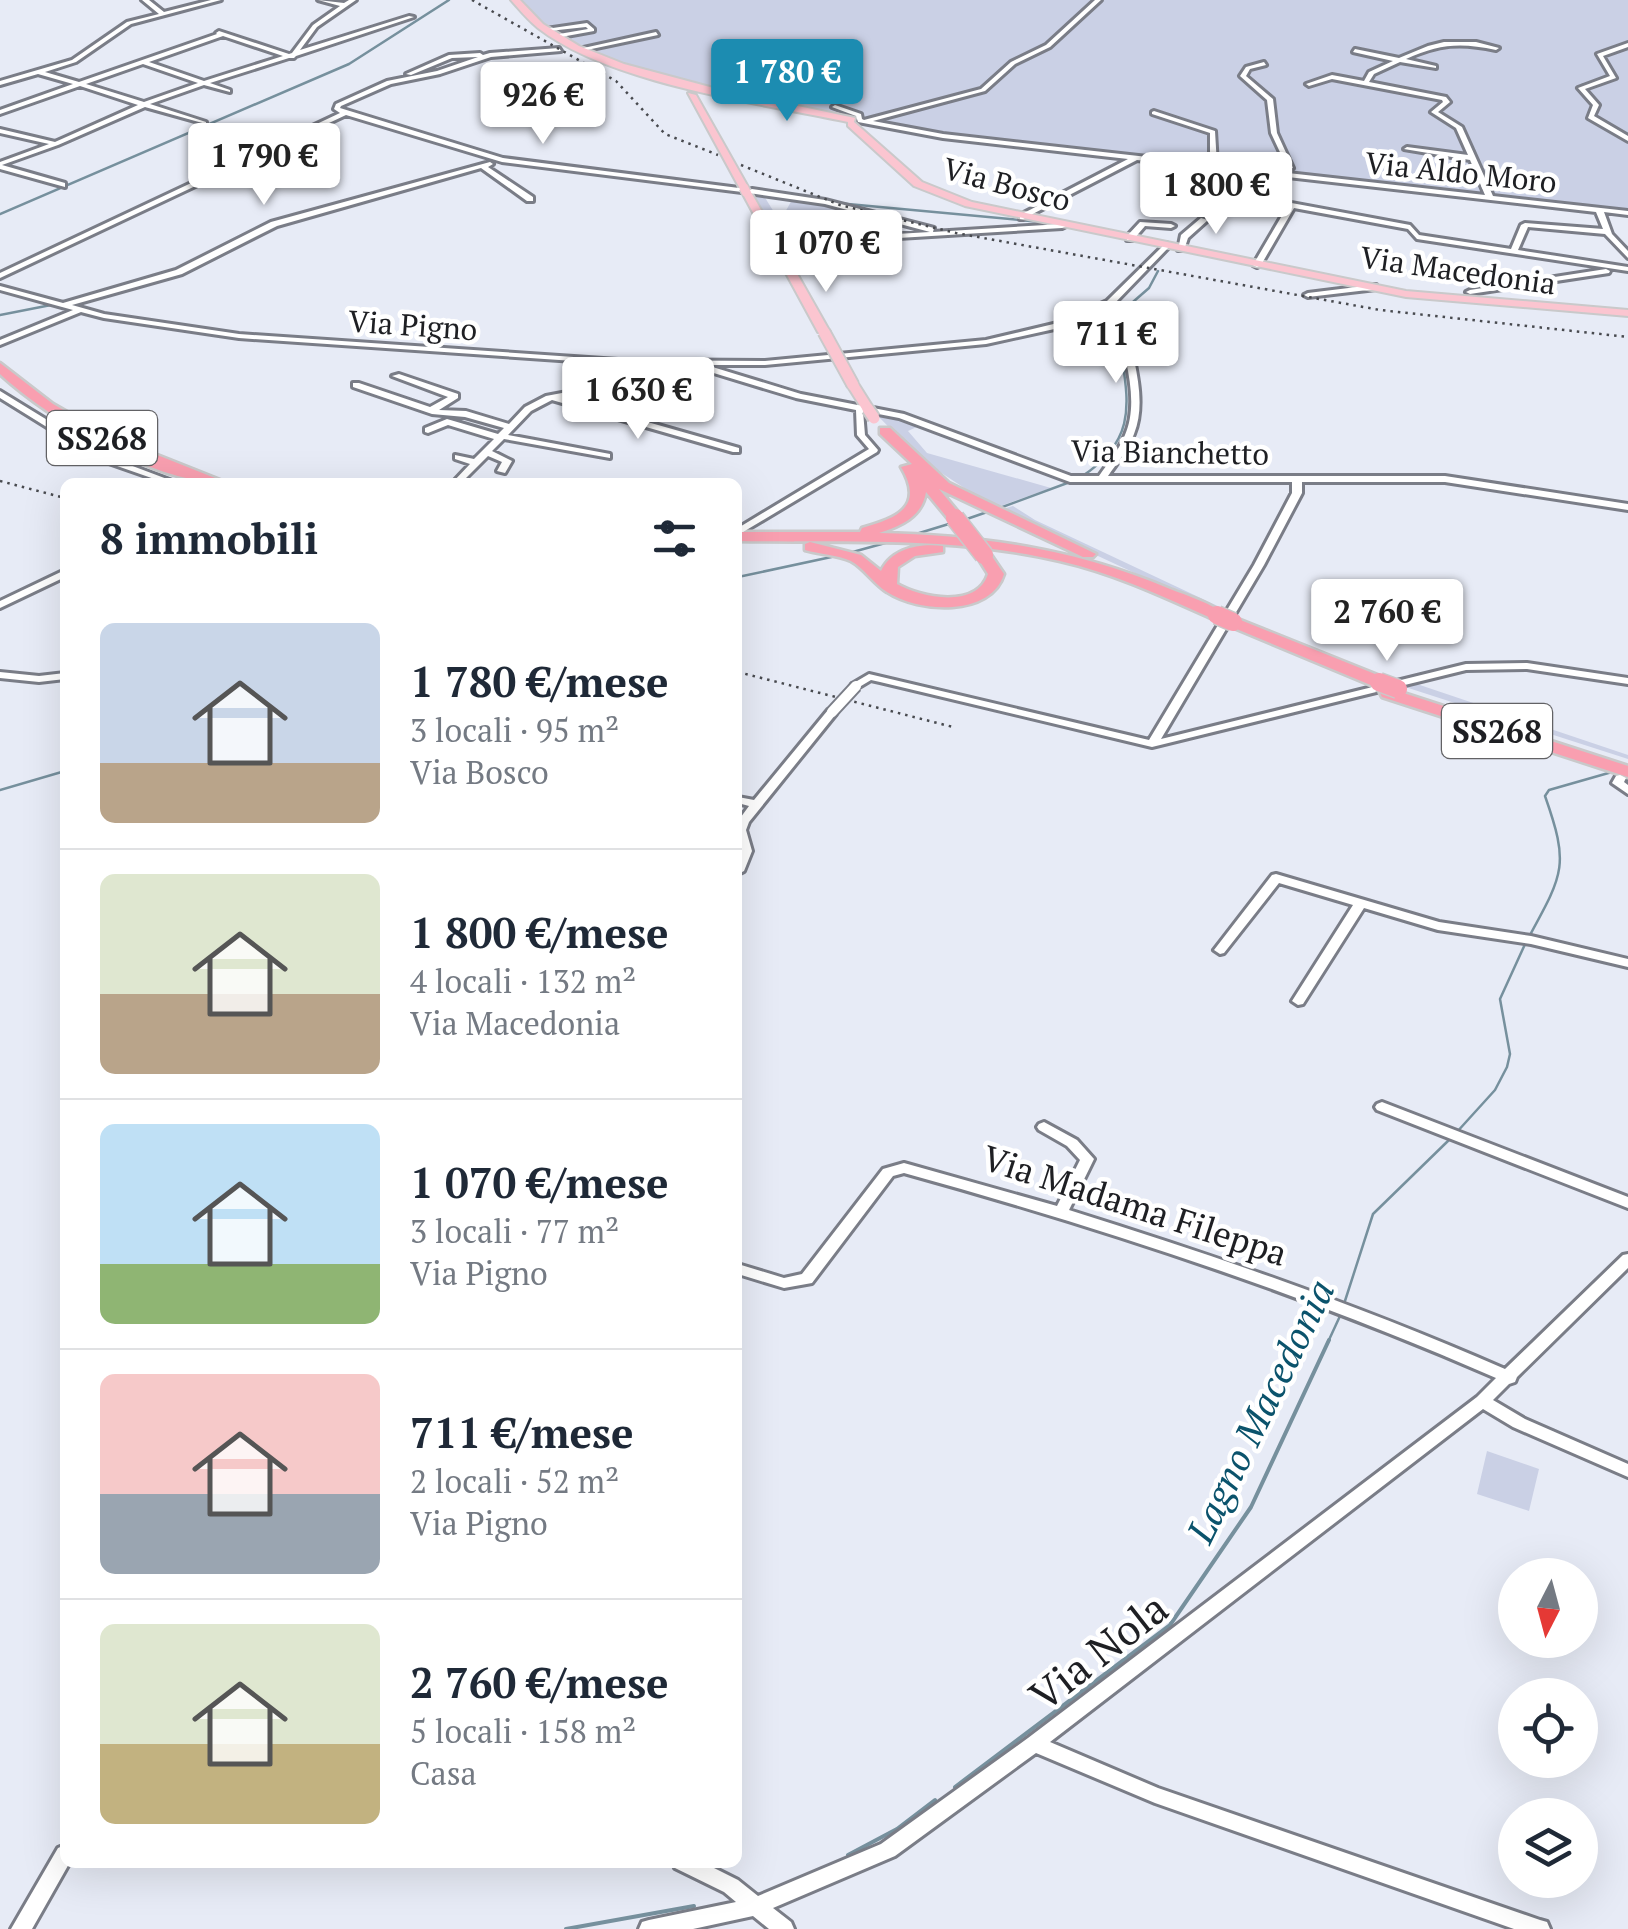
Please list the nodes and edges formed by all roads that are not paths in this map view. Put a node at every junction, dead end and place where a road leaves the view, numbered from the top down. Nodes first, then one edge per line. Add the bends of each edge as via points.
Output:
1 (145, 0) edge
2 (218, 0) edge
3 (321, 0) edge
4 (353, 0) edge
5 (516, 0) edge
6 (1098, 0) edge
7 (344, 5) junction
8 (163, 14) junction
9 (410, 17) dead end
10 (550, 29) junction
11 (214, 31) dead end
12 (224, 34) junction
13 (656, 34) dead end
14 (560, 35) junction
15 (1628, 45) edge
16 (1496, 48) dead end
17 (1355, 51) dead end
18 (587, 53) junction
19 (490, 54) junction
20 (292, 57) junction
21 (1398, 60) junction
22 (142, 62) junction
23 (1264, 64) dead end
24 (1434, 67) dead end
25 (40, 72) junction
26 (662, 78) junction
27 (393, 80) junction
28 (1367, 81) junction
29 (0, 83) edge
30 (75, 83) junction
31 (205, 83) junction
32 (1309, 84) dead end
33 (228, 90) dead end
34 (715, 92) junction
35 (691, 95) junction
36 (734, 95) junction
37 (748, 97) junction
38 (144, 104) junction
39 (699, 108) junction
40 (0, 112) edge
41 (344, 113) junction
42 (1154, 113) dead end
43 (860, 122) junction
44 (204, 124) dead end
45 (0, 131) edge
46 (1628, 139) edge
47 (56, 144) junction
48 (1408, 150) dead end
49 (1135, 158) junction
50 (1473, 158) junction
51 (502, 160) junction
52 (0, 165) edge
53 (482, 166) junction
54 (1218, 167) junction
55 (62, 184) dead end
56 (745, 190) junction
57 (1490, 198) junction
58 (530, 199) dead end
59 (1264, 200) dead end
60 (1292, 205) junction
61 (1598, 210) junction
62 (1628, 213) edge
63 (1023, 216) junction
64 (1204, 220) dead end
65 (1062, 226) junction
66 (1171, 226) dead end
67 (1608, 232) junction
68 (948, 234) junction
69 (1130, 238) junction
70 (849, 239) dead end
71 (1166, 245) junction
72 (1181, 248) junction
73 (1514, 251) junction
74 (1628, 256) edge
75 (1257, 265) junction
76 (1623, 268) edge
77 (0, 276) edge
78 (1373, 287) junction
79 (0, 288) edge
80 (1470, 292) dead end
81 (1308, 294) dead end
82 (63, 305) junction
83 (80, 310) junction
84 (1628, 313) edge
85 (1065, 324) junction
86 (0, 344) edge
87 (0, 367) edge
88 (704, 367) junction
89 (396, 376) dead end
90 (0, 379) edge
91 (356, 385) dead end
92 (579, 392) junction
93 (0, 394) edge
94 (552, 397) junction
95 (432, 410) junction
96 (867, 412) junction
97 (662, 413) dead end
98 (510, 428) junction
99 (428, 430) dead end
100 (885, 432) junction
101 (500, 437) junction
102 (736, 450) dead end
103 (487, 452) junction
104 (607, 456) dead end
105 (458, 458) dead end
106 (477, 463) junction
107 (502, 472) dead end
108 (159, 478) edge
109 (188, 478) edge
110 (206, 478) edge
111 (465, 478) edge
112 (1102, 478) junction
113 (1298, 478) junction
114 (1628, 507) edge
115 (742, 534) edge
116 (742, 538) edge
117 (742, 538) edge
118 (742, 538) edge
119 (742, 539) edge
120 (898, 540) junction
121 (1058, 563) junction
122 (60, 575) edge
123 (888, 584) junction
124 (1175, 596) junction
125 (0, 605) edge
126 (1224, 621) junction
127 (0, 675) edge
128 (60, 677) edge
129 (1628, 681) edge
130 (1152, 744) junction
131 (1620, 769) edge
132 (1628, 791) edge
133 (742, 801) edge
134 (757, 804) junction
135 (742, 823) edge
136 (742, 834) edge
137 (742, 861) edge
138 (1360, 904) junction
139 (1220, 950) dead end
140 (1628, 963) edge
141 (1298, 1001) dead end
142 (1382, 1107) dead end
143 (1044, 1127) dead end
144 (1628, 1202) edge
145 (1061, 1212) junction
146 (1628, 1259) edge
147 (742, 1270) edge
148 (1510, 1378) junction
149 (1482, 1401) junction
150 (1628, 1471) edge
151 (1034, 1744) junction
152 (60, 1863) edge
153 (694, 1868) edge
154 (753, 1907) junction
155 (21, 1929) edge
156 (649, 1929) edge
157 (784, 1929) edge
158 (1540, 1929) edge

1 - 8 street
2 - 8 street
3 - 7 street
4 - 7 street
5 - 10 main road, Via Bosco via 527,16
6 - 43 street via 1048,46 1013,63 983,90
7 - 20 street via 315,26
8 - 25 street via 121,26 74,61
9 - 20 street
10 - 14 main road, Via Bosco
10 - 14 street via 592,30
11 - 12 street
12 - 20 street
12 - 22 street
13 - 18 street
14 - 18 main road, Via Bosco
15 - 46 street via 1599,55 1614,77 1581,88 1596,105 1590,117
16 - 21 street via 1444,40
17 - 21 street
18 - 19 street
18 - 26 main road, Via Bosco
19 - 27 street via 438,74
19 - 27 street via 451,56
20 - 31 street
21 - 24 street
21 - 28 street
22 - 30 street
22 - 31 street
23 - 54 street via 1248,68 1244,78 1268,94 1274,133 1291,167
25 - 29 street
25 - 30 street
26 - 34 main road, Via Bosco
26 - 35 main road, Via Bosco
27 - 41 street via 338,105
28 - 32 street via 1332,77
28 - 50 street via 1444,98 1434,112 1454,121
30 - 38 street
30 - 40 street
31 - 33 street
31 - 38 street
34 - 35 main road
34 - 36 main road, Via Bosco
35 - 36 main road, Via Bosco
35 - 39 main road
36 - 37 main road, Via Bosco
37 - 39 main road via 710,99
37 - 43 main road, Via Bosco via 834,111
38 - 44 street
38 - 47 street
39 - 56 main road
41 - 51 street
41 - 77 street
42 - 54 street via 1213,132
43 - 49 street, Via Aldo Moro
43 - 63 main road, Via Bosco via 924,188
45 - 47 street
47 - 52 street
48 - 50 street
49 - 54 street, Via Aldo Moro
49 - 63 street
50 - 57 street
51 - 53 street
51 - 56 street
52 - 55 street
53 - 58 street
53 - 82 street via 274,224 179,272
54 - 57 street, Via Aldo Moro
56 - 68 street via 825,202
56 - 96 main road, bridge
57 - 61 street, Via Aldo Moro
59 - 60 street
60 - 73 street via 1410,227 1416,237
60 - 75 street
61 - 62 street, Via Aldo Moro
61 - 67 street
63 - 65 main road, Via Bosco
64 - 72 street
65 - 68 street
65 - 69 main road, Via Bosco
66 - 69 street via 1143,224
67 - 73 street via 1525,225
67 - 74 street
68 - 70 street
69 - 71 main road, Via Bosco
71 - 72 main road, Via Macedonia
71 - 85 street, Via Pigno via 1110,303
72 - 75 main road, Via Macedonia
73 - 76 street
75 - 78 main road, Via Macedonia
76 - 80 street
78 - 81 street
78 - 84 main road, Via Macedonia
79 - 82 street, Via Pigno
82 - 83 street, Via Pigno
83 - 86 street
83 - 88 street, Via Pigno via 264,338
85 - 88 street, Via Pigno via 955,346
85 - 112 street, Via Pigno via 1122,321 1138,406 1127,442
87 - 110 highway, SS268 via 78,426
88 - 92 street
88 - 96 street, Via Bianchetto
89 - 95 street via 454,396
90 - 109 highway, SS268 via 80,435
91 - 95 street
92 - 94 street
92 - 97 street
93 - 108 street via 103,458
94 - 98 street
94 - 102 street
95 - 98 street
96 - 100 main road
96 - 112 street, Via Bianchetto via 901,416 1076,480
96 - 115 street via 861,435 874,451
98 - 101 street
99 - 101 street via 446,422
100 - 116 highway via 921,490 907,516 854,533
100 - 123 highway, bridge via 984,555 996,580 978,597 926,602
100 - 124 highway via 932,479
101 - 103 street
101 - 104 street
103 - 106 street
103 - 107 street via 508,461
105 - 106 street
106 - 111 street
112 - 113 street, Via Bianchetto
113 - 114 street, Via Bianchetto via 1457,480
113 - 130 street via 1258,565
117 - 120 highway, SS268
118 - 120 highway, SS268
119 - 123 highway via 845,554
120 - 121 highway, SS268
120 - 124 highway, SS268 via 1061,557
121 - 123 highway via 919,550 892,562
121 - 126 highway, SS268
122 - 125 street
124 - 126 highway, SS268
126 - 131 highway, SS268 via 1384,687
127 - 128 street
129 - 130 street via 1527,666 1466,666
130 - 134 street, bridge via 870,677 832,712
131 - 132 street via 1618,783
133 - 134 street
134 - 135 street
136 - 137 street
138 - 139 street via 1273,879
138 - 140 street
138 - 141 street
142 - 144 street
143 - 145 street via 1087,1160
145 - 147 street, Via Madama Fileppa via 904,1168 888,1172 807,1279 784,1283
145 - 148 street, Via Madama Fileppa via 1282,1286
146 - 148 street, Via Nola
148 - 149 street, Via Nola
149 - 150 street
149 - 151 street, Via Nola
151 - 154 street, Via Nola via 888,1850
151 - 158 street via 1155,1794
152 - 155 street
153 - 154 street via 731,1886
154 - 156 street, Via Nola
154 - 157 street

